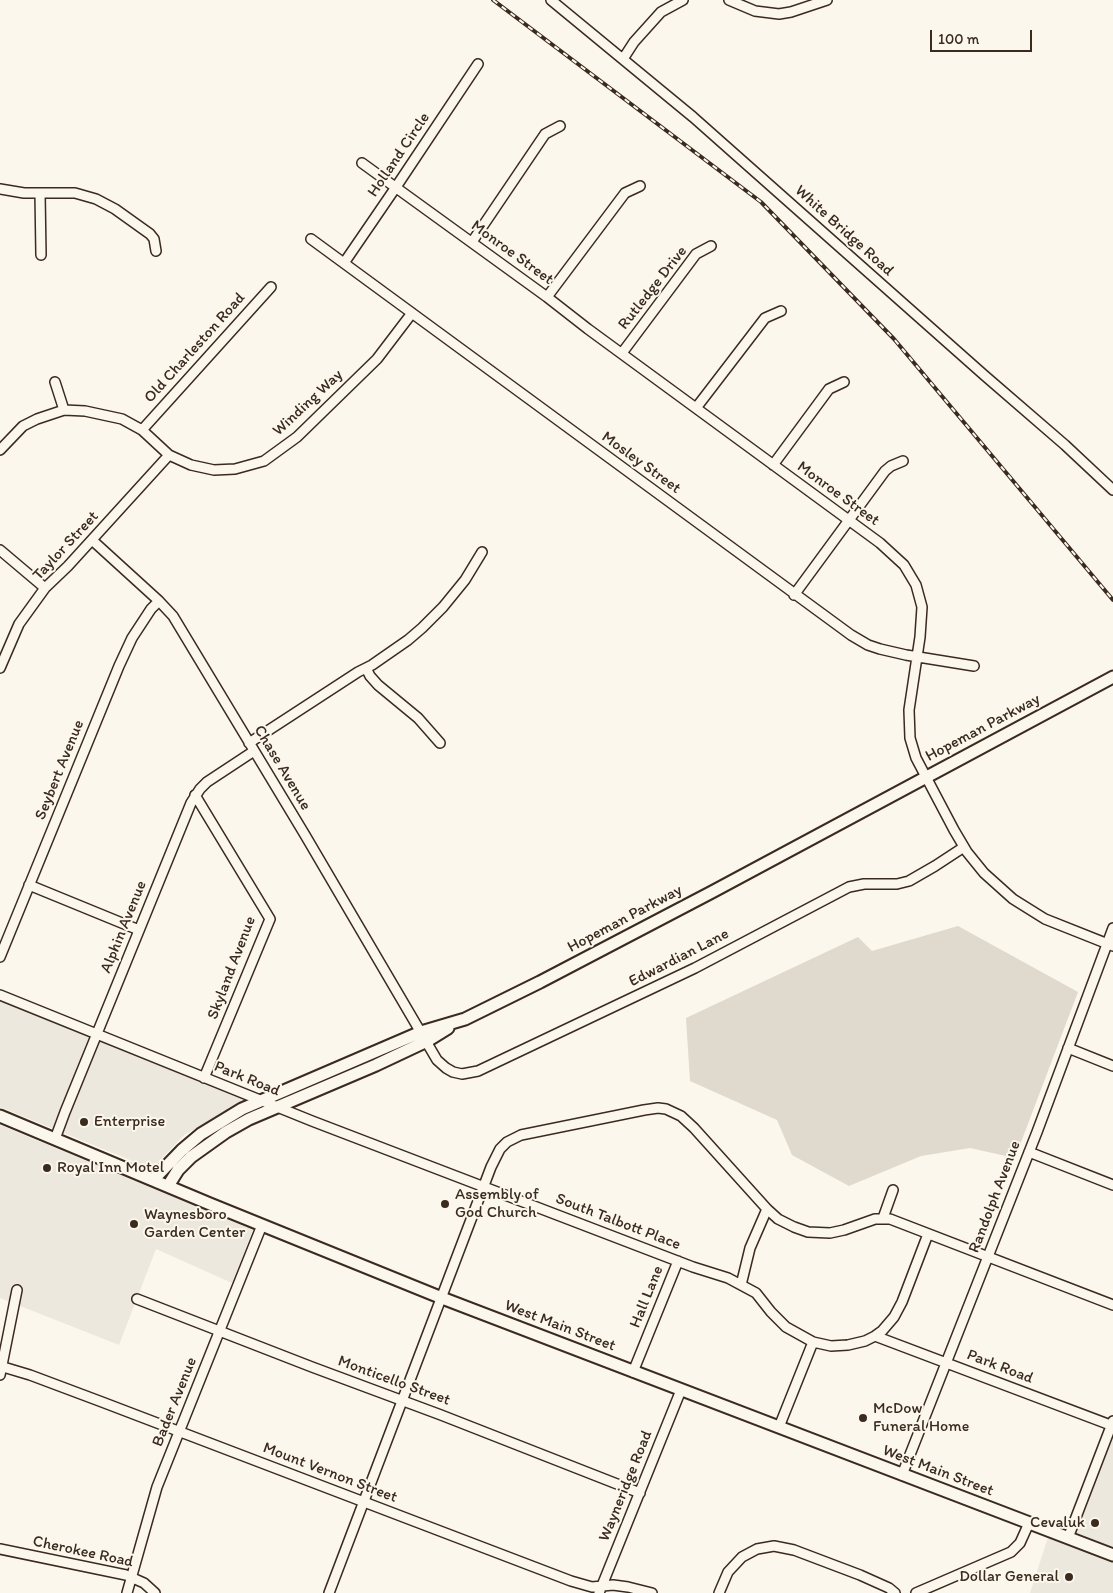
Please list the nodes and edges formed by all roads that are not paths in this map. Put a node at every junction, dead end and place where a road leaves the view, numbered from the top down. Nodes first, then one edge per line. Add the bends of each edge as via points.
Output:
1 (551, 0) edge
2 (683, 0) edge
3 (729, 0) edge
4 (827, 0) edge
5 (623, 59) junction
6 (478, 64) dead end
7 (560, 126) dead end
8 (362, 163) dead end
9 (640, 186) dead end
10 (396, 187) junction
11 (0, 189) edge
12 (40, 193) junction
13 (311, 239) dead end
14 (472, 242) junction
15 (712, 246) dead end
16 (156, 251) dead end
17 (40, 255) dead end
18 (344, 263) junction
19 (271, 287) dead end
20 (547, 297) junction
21 (780, 311) dead end
22 (412, 313) junction
23 (622, 353) junction
24 (55, 382) dead end
25 (844, 382) dead end
26 (696, 408) junction
27 (64, 410) junction
28 (142, 430) junction
29 (0, 450) edge
30 (169, 455) junction
31 (902, 461) dead end
32 (773, 465) junction
33 (1113, 490) edge
34 (849, 521) junction
35 (92, 540) junction
36 (0, 550) edge
37 (482, 552) dead end
38 (45, 588) junction
39 (794, 595) junction
40 (159, 601) junction
41 (3, 654) edge
42 (917, 657) junction
43 (974, 666) dead end
44 (0, 668) edge
45 (366, 668) junction
46 (1113, 677) edge
47 (440, 742) dead end
48 (252, 747) junction
49 (926, 777) junction
50 (195, 796) junction
51 (964, 847) junction
52 (29, 885) junction
53 (1113, 928) edge
54 (139, 930) junction
55 (1110, 945) edge
56 (0, 957) edge
57 (0, 994) edge
58 (97, 1034) junction
59 (424, 1036) junction
60 (1068, 1048) junction
61 (1113, 1066) edge
62 (204, 1078) junction
63 (262, 1101) junction
64 (276, 1107) junction
65 (0, 1116) edge
66 (55, 1139) junction
67 (1028, 1152) junction
68 (153, 1180) junction
69 (1113, 1185) edge
70 (168, 1186) junction
71 (484, 1186) junction
72 (894, 1190) dead end
73 (767, 1209) junction
74 (883, 1218) junction
75 (262, 1225) junction
76 (928, 1234) junction
77 (987, 1257) junction
78 (678, 1261) junction
79 (741, 1285) junction
80 (17, 1290) dead end
81 (442, 1298) junction
82 (136, 1299) dead end
83 (1113, 1305) edge
84 (220, 1331) junction
85 (875, 1336) junction
86 (813, 1342) junction
87 (946, 1362) junction
88 (1, 1369) edge
89 (633, 1372) junction
90 (681, 1390) junction
91 (402, 1400) junction
92 (1112, 1424) edge
93 (779, 1427) junction
94 (179, 1432) junction
95 (902, 1475) junction
96 (640, 1493) junction
97 (363, 1502) junction
98 (1029, 1523) junction
99 (1068, 1538) junction
100 (0, 1549) edge
101 (1113, 1555) edge
102 (132, 1577) junction
103 (600, 1589) edge
104 (127, 1593) edge
105 (155, 1593) edge
106 (329, 1593) edge
107 (652, 1593) edge
108 (718, 1593) edge
109 (895, 1593) edge
110 (916, 1593) edge

1 - 5 street, White Bridge Road
2 - 5 street via 661,12
3 - 4 street via 755,11 779,14
5 - 33 street, White Bridge Road via 693,117
6 - 10 street, Holland Circle
7 - 14 street via 545,134
8 - 10 street, Monroe Street
9 - 20 street via 625,193
10 - 14 street, Monroe Street
10 - 18 street, Holland Circle
11 - 12 street
12 - 16 street via 75,193 107,204 150,234
12 - 17 street
13 - 18 street, Mosley Street
14 - 20 street, Monroe Street
15 - 23 street, Rutledge Drive via 696,254
18 - 22 street, Mosley Street
19 - 28 street, Old Charleston Road
20 - 23 street, Monroe Street
21 - 26 street via 765,318
22 - 30 street, Winding Way via 377,360 297,437 264,461 235,469 214,470 191,465
22 - 39 street, Mosley Street
23 - 26 street, Monroe Street
24 - 27 street
25 - 32 street via 829,389
26 - 32 street, Monroe Street
27 - 28 street, Winding Way via 107,415
27 - 29 street, Winding Way via 23,426
28 - 30 street, Winding Way
30 - 35 street, Taylor Street
31 - 34 street via 885,471
32 - 34 street, Monroe Street
34 - 39 street
34 - 42 street, Monroe Street via 890,551 913,578 922,607
35 - 38 street, Taylor Street
35 - 40 street, Chase Avenue
36 - 38 street
37 - 45 street, Alphin Avenue via 465,580 433,618 408,640
38 - 41 street, Taylor Street via 19,624
39 - 42 street, Mosley Street via 859,641 880,650
40 - 48 street, Chase Avenue via 182,630
40 - 52 street, Seybert Avenue via 132,638 118,666
41 - 44 street, Taylor Street
42 - 43 street, Mosley Street
42 - 49 street, Monroe Street via 908,729 912,748
45 - 47 street via 378,685 418,718
45 - 48 street, Alphin Avenue
46 - 49 main road, Hopeman Parkway
48 - 50 street, Alphin Avenue
48 - 59 street, Chase Avenue
49 - 51 street, Monroe Street
49 - 59 main road, Hopeman Parkway via 540,982
50 - 54 street, Alphin Avenue
50 - 62 street, Skyland Avenue via 270,919
51 - 55 street, Monroe Street via 995,884 1028,910
51 - 59 street, Edwardian Lane via 909,881 849,887 695,968 478,1072 462,1074 446,1068 437,1060
52 - 54 street
52 - 56 street, Seybert Avenue
53 - 55 street, Randolph Avenue
54 - 58 street, Alphin Avenue
55 - 60 street, Randolph Avenue
57 - 58 street, Park Road
58 - 62 street, Park Road
58 - 66 street, Alphin Avenue
59 - 63 main road
59 - 64 main road via 376,1065
60 - 61 street
60 - 67 street, Randolph Avenue
62 - 63 street, Park Road
63 - 64 street, Park Road
63 - 68 main road via 201,1134
64 - 70 main road via 210,1143 178,1170
64 - 71 street, Park Road
65 - 66 main road, West Main Street
66 - 68 main road, West Main Street
67 - 69 street
67 - 77 street, Randolph Avenue
68 - 70 main road, West Main Street
70 - 75 main road, West Main Street
71 - 73 street via 500,1149 514,1138 658,1108 681,1116 694,1128
71 - 78 street, South Talbott Place
71 - 81 street
72 - 74 street
73 - 74 street via 787,1224 816,1233 838,1232
73 - 79 street via 750,1248
74 - 76 street
75 - 81 main road, West Main Street
75 - 84 street, Bader Avenue
76 - 77 street
76 - 85 street via 898,1310
77 - 83 street
77 - 87 street, Randolph Avenue
78 - 79 street, South Talbott Place
78 - 89 street, Hall Lane
79 - 86 street, South Talbott Place via 756,1293 786,1327
80 - 88 street
81 - 89 main road, West Main Street
81 - 91 street
82 - 84 street, Monticello Street
84 - 91 street, Monticello Street
84 - 94 street, Bader Avenue
85 - 86 street via 840,1346
85 - 87 street, Park Road
86 - 93 street
87 - 92 street, Park Road
87 - 95 street, Randolph Avenue
88 - 94 street, Mount Vernon Street via 66,1388
89 - 90 main road, West Main Street
90 - 93 main road, West Main Street
90 - 96 street, Wayneridge Road
91 - 96 street, Monticello Street
91 - 97 street
92 - 99 street
93 - 95 main road, West Main Street
94 - 97 street, Mount Vernon Street
94 - 102 street, Bader Avenue via 157,1487
95 - 98 main road, West Main Street
96 - 103 street, Wayneridge Road
97 - 103 street, Mount Vernon Street via 563,1579
97 - 106 street
98 - 99 main road, West Main Street
98 - 110 street via 1020,1543 1011,1552
99 - 101 main road, West Main Street
100 - 102 street, Cherokee Road
102 - 104 street, Bader Avenue
102 - 105 street, Cherokee Road
103 - 107 street, Mount Vernon Street via 613,1585
108 - 109 street via 728,1572 742,1557 757,1549 774,1546 794,1550 860,1575

